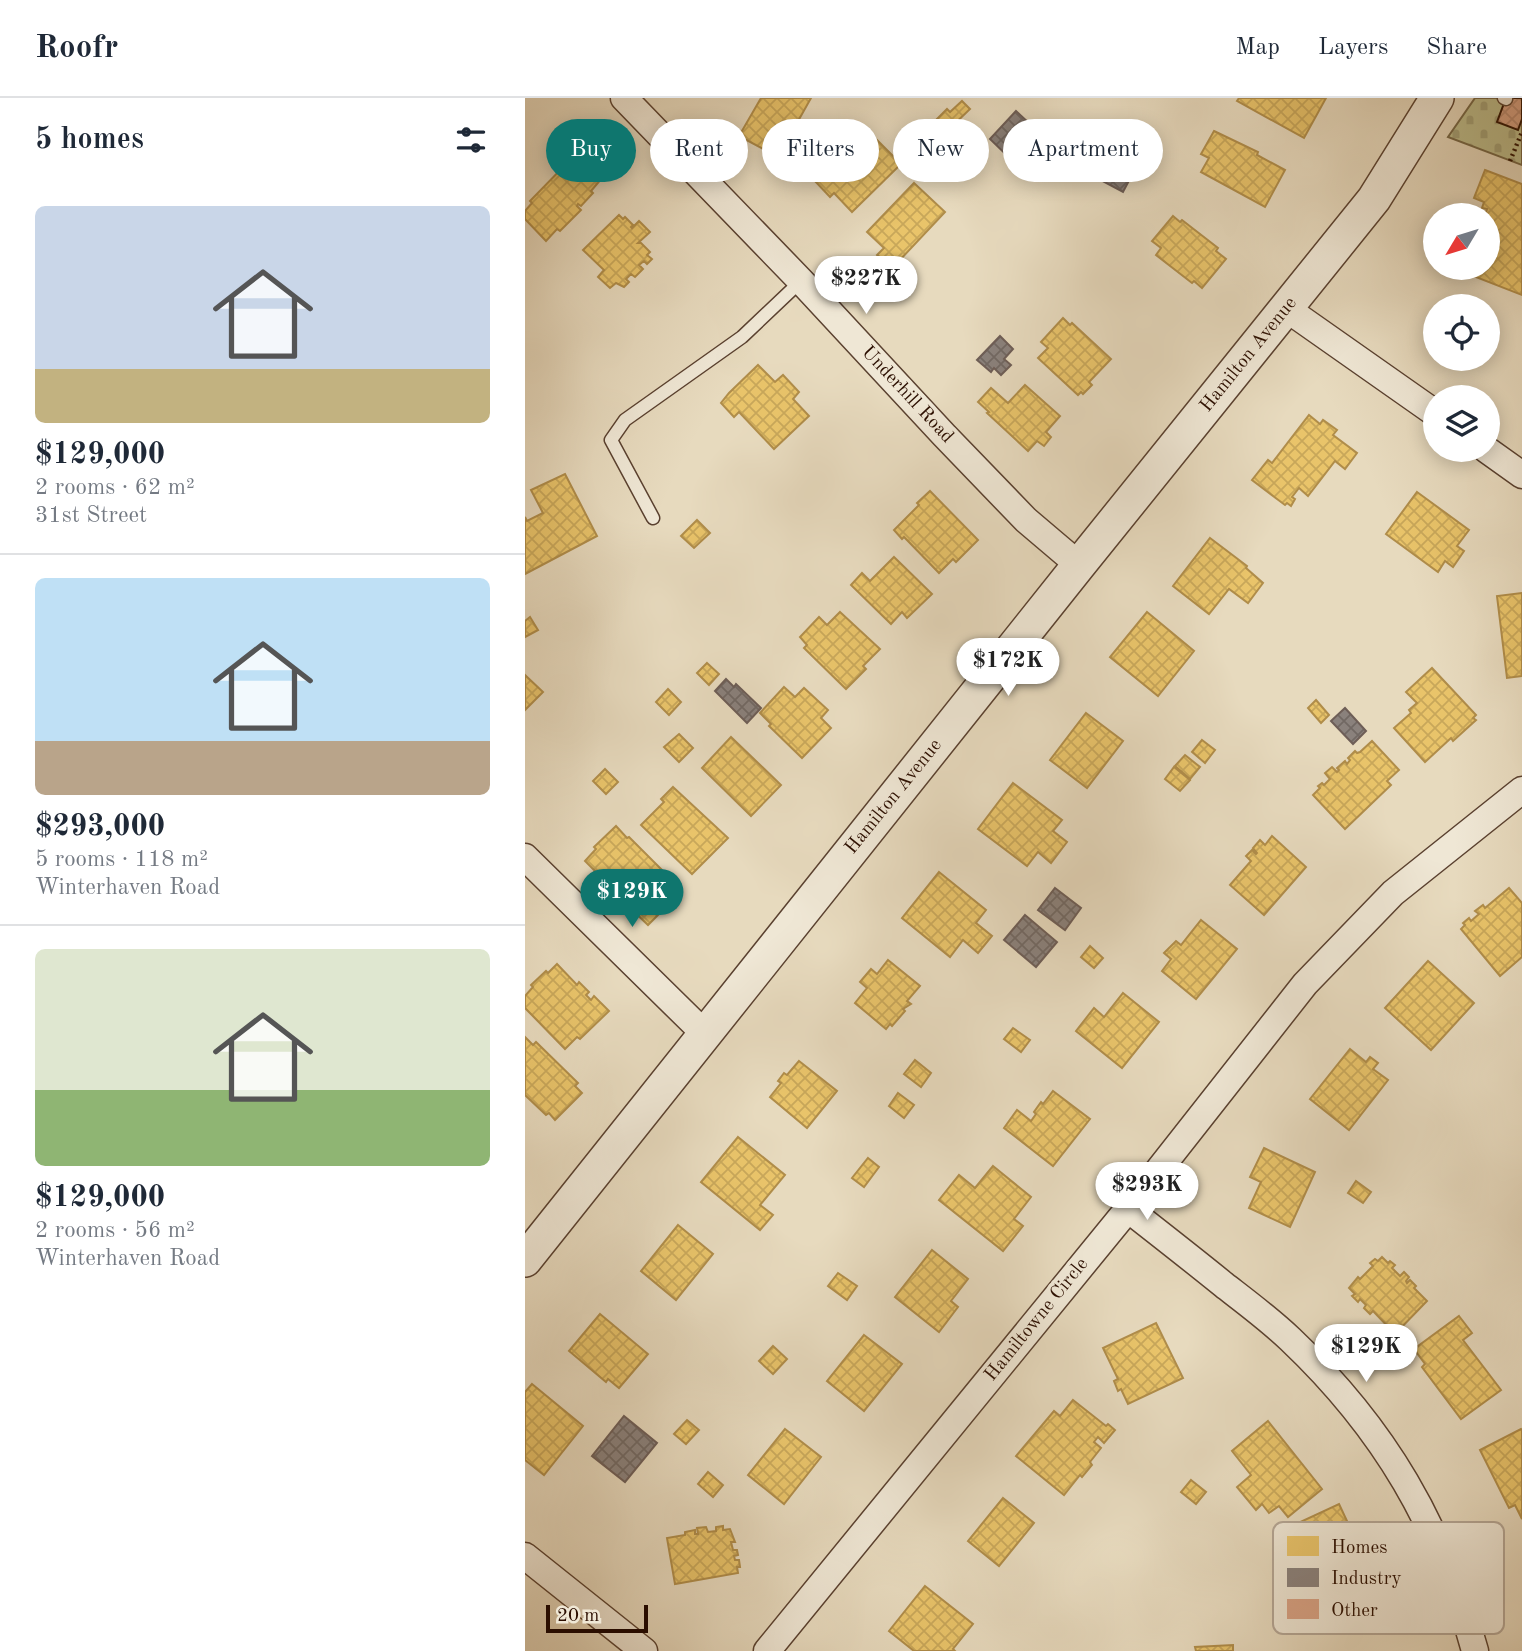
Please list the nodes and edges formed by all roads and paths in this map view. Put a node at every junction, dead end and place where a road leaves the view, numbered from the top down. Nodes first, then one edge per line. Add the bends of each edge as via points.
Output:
1 (624, 98) edge
2 (1437, 98) edge
3 (1522, 132) edge
4 (1510, 161) dead end
5 (801, 281) junction
6 (1287, 309) junction
7 (1423, 405) edge
8 (1500, 459) edge
9 (1522, 475) edge
10 (653, 518) dead end
11 (1079, 565) junction
12 (1522, 790) edge
13 (525, 857) edge
14 (705, 1034) junction
15 (1128, 1209) junction
16 (525, 1260) edge
17 (1428, 1522) edge
18 (525, 1556) edge
19 (1470, 1634) edge
20 (644, 1651) edge
21 (767, 1651) edge
22 (1475, 1651) edge

1 - 5 street, Underhill Road
2 - 6 street, Hamilton Avenue via 1374,199
3 - 4 path
5 - 10 lane via 741,337 625,420 611,440
5 - 11 street, Underhill Road via 1026,520
6 - 7 street
6 - 11 street, Hamilton Avenue
8 - 9 street
11 - 14 street, Hamilton Avenue
12 - 15 street, Hamiltowne Circle via 1393,892 1305,984
13 - 14 street
14 - 16 street, Hamilton Avenue
15 - 17 street via 1289,1338 1343,1394 1378,1438
15 - 21 street, Hamiltowne Circle
18 - 20 street
19 - 22 street

